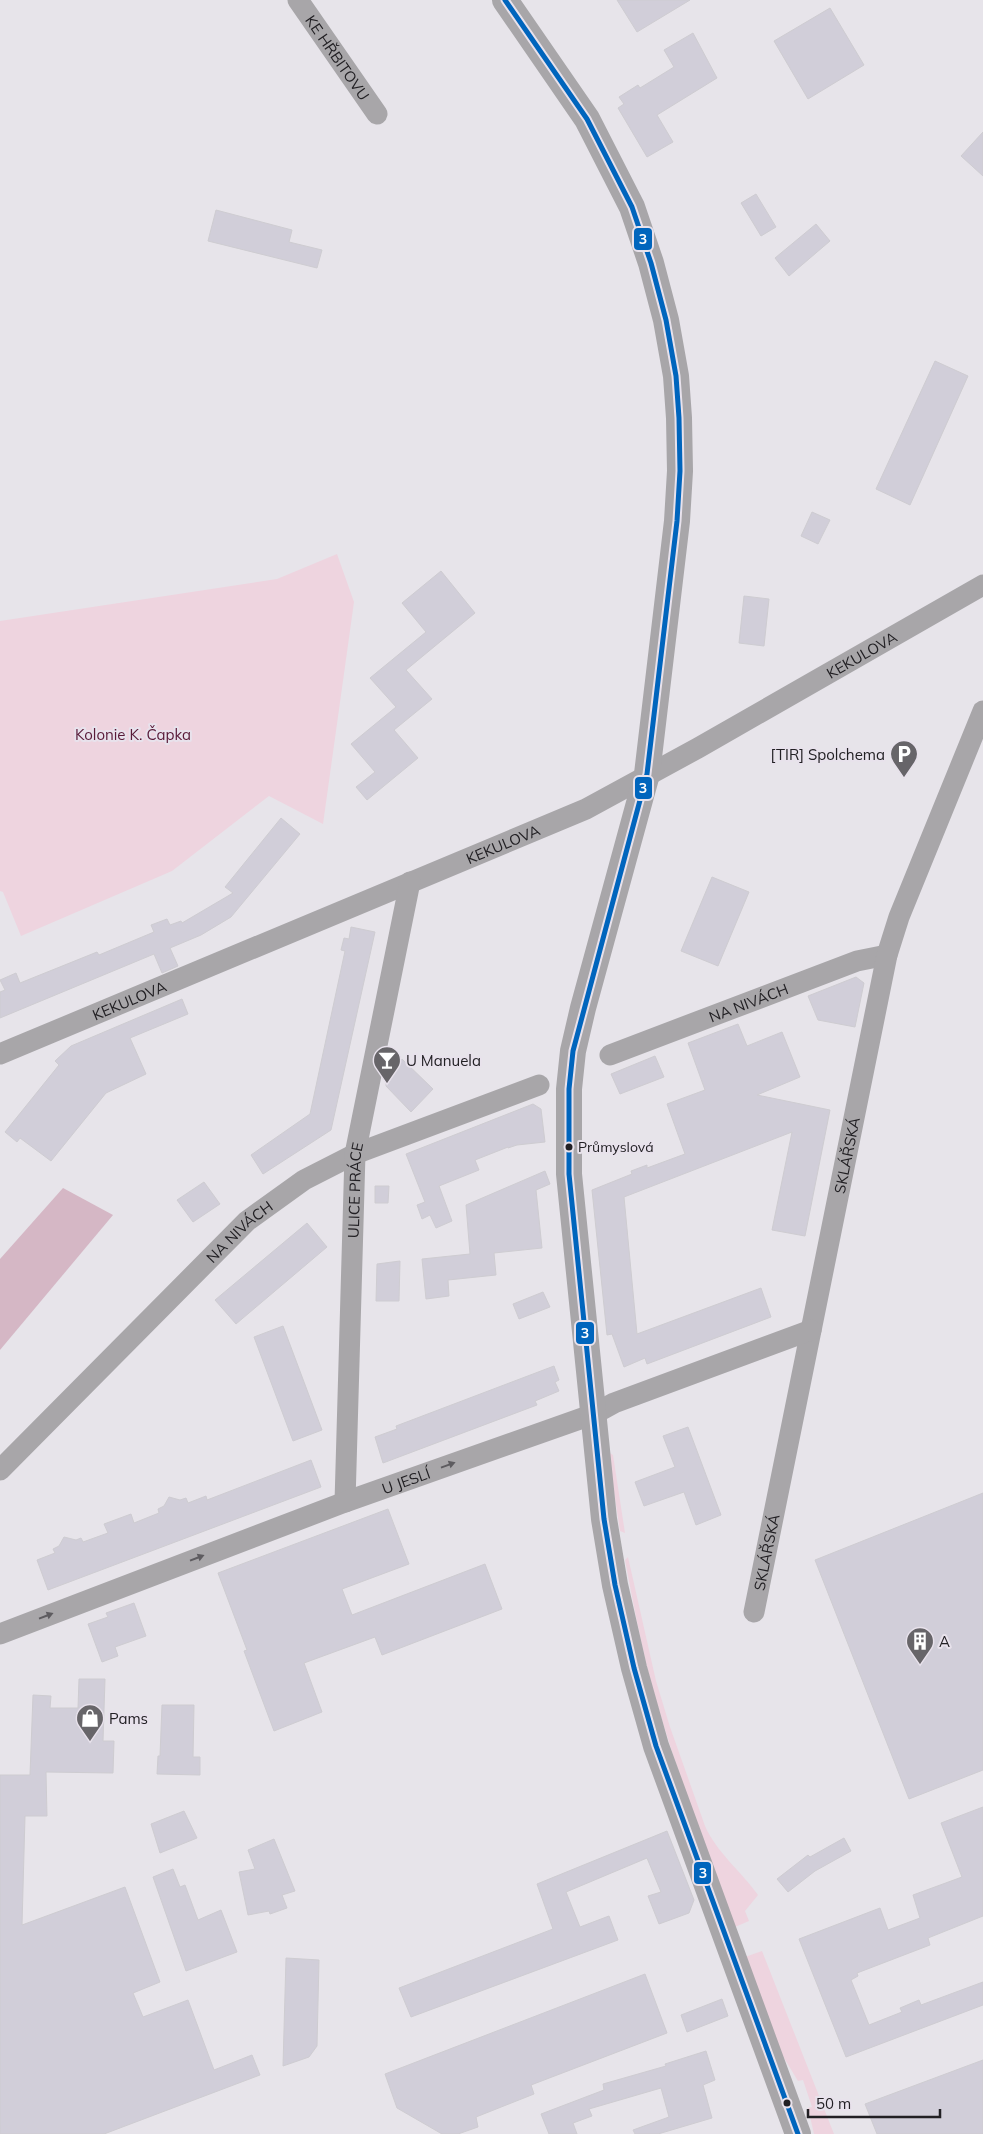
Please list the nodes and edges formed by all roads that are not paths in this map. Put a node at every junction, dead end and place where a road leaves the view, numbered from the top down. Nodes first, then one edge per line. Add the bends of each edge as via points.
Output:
1 (298, 0) edge
2 (505, 0) edge
3 (377, 114) dead end
4 (983, 585) edge
5 (983, 711) edge
6 (648, 774) junction
7 (410, 882) junction
8 (886, 955) junction
9 (0, 1054) edge
10 (610, 1055) dead end
11 (539, 1085) dead end
12 (355, 1154) junction
13 (811, 1330) junction
14 (594, 1414) junction
15 (0, 1470) edge
16 (345, 1502) junction
17 (754, 1612) dead end
18 (0, 1634) edge
19 (798, 2134) edge

1 - 3 street, KE HŘBITOVU
2 - 6 street via 587,119 632,207 652,263 666,320 676,376 680,471
4 - 6 street, KEKULOVA
5 - 8 street, SKLÁŘSKÁ
6 - 7 street, KEKULOVA via 586,808
6 - 14 street via 583,1008 573,1051 569,1089 569,1174
7 - 9 street, KEKULOVA
7 - 12 street, ULICE PRÁCE
8 - 10 street, NA NIVÁCH via 857,961
8 - 13 street, SKLÁŘSKÁ
11 - 12 street, NA NIVÁCH
12 - 15 street, NA NIVÁCH via 304,1180 247,1221
12 - 16 street, ULICE PRÁCE
13 - 14 street, U JESLÍ via 614,1403
13 - 17 street, SKLÁŘSKÁ
16 -> 14 street, U JESLÍ
14 - 19 street via 604,1520 615,1585 656,1746
18 -> 16 street, U JESLÍ

